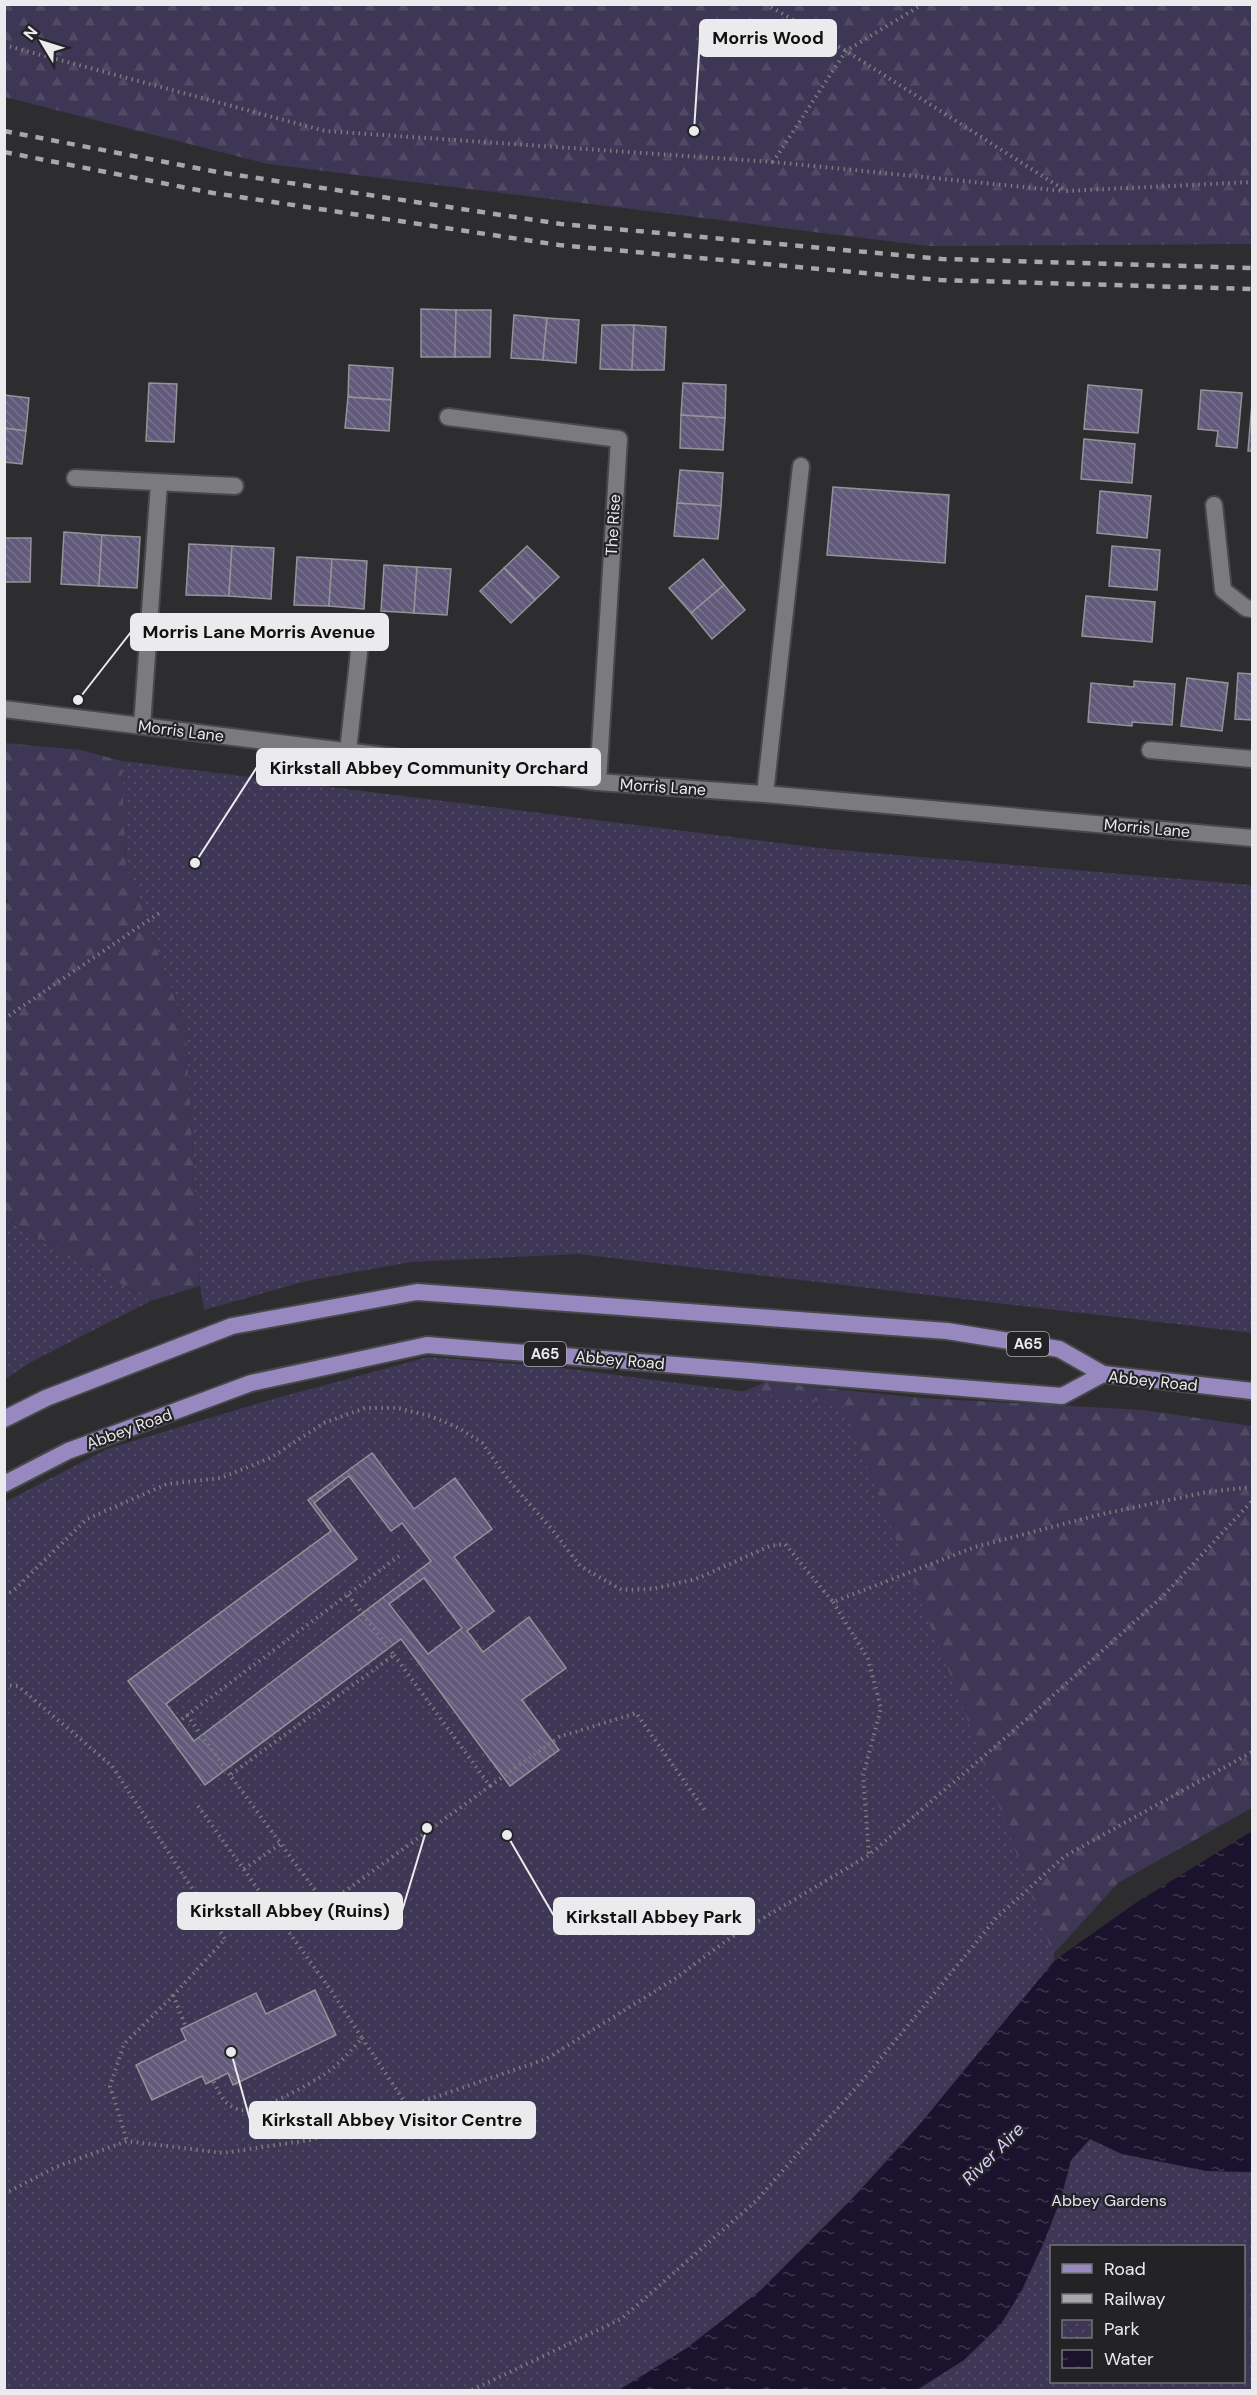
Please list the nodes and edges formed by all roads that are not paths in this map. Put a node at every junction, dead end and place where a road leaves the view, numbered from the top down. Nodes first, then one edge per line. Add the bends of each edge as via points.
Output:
1 (448, 417) dead end
2 (801, 466) dead end
3 (75, 478) dead end
4 (159, 483) junction
5 (235, 486) dead end
6 (1214, 505) dead end
7 (1252, 609) edge
8 (362, 634) dead end
9 (4, 709) edge
10 (142, 726) junction
11 (1150, 750) dead end
12 (348, 752) junction
13 (1252, 759) edge
14 (598, 782) junction
15 (765, 794) junction
16 (1252, 838) edge
17 (1103, 1374) junction
18 (1252, 1391) edge
19 (4, 1419) edge
20 (4, 1484) edge

1 - 14 street, The Rise via 619,439
2 - 15 street
3 - 4 street
4 - 5 street
4 - 10 street
6 - 7 street via 1223,590
8 - 12 street
9 - 10 street, Morris Lane
10 - 12 street, Morris Lane
11 - 13 street
12 - 14 street, Morris Lane
14 - 15 street, Morris Lane
15 - 16 street, Morris Lane
17 - 18 main road, Abbey Road / A65
17 - 19 main road, A65 via 1059,1349 946,1331 417,1292 232,1326 46,1398
17 - 20 main road, Abbey Road / A65 via 1062,1396 427,1345 251,1383 69,1451

